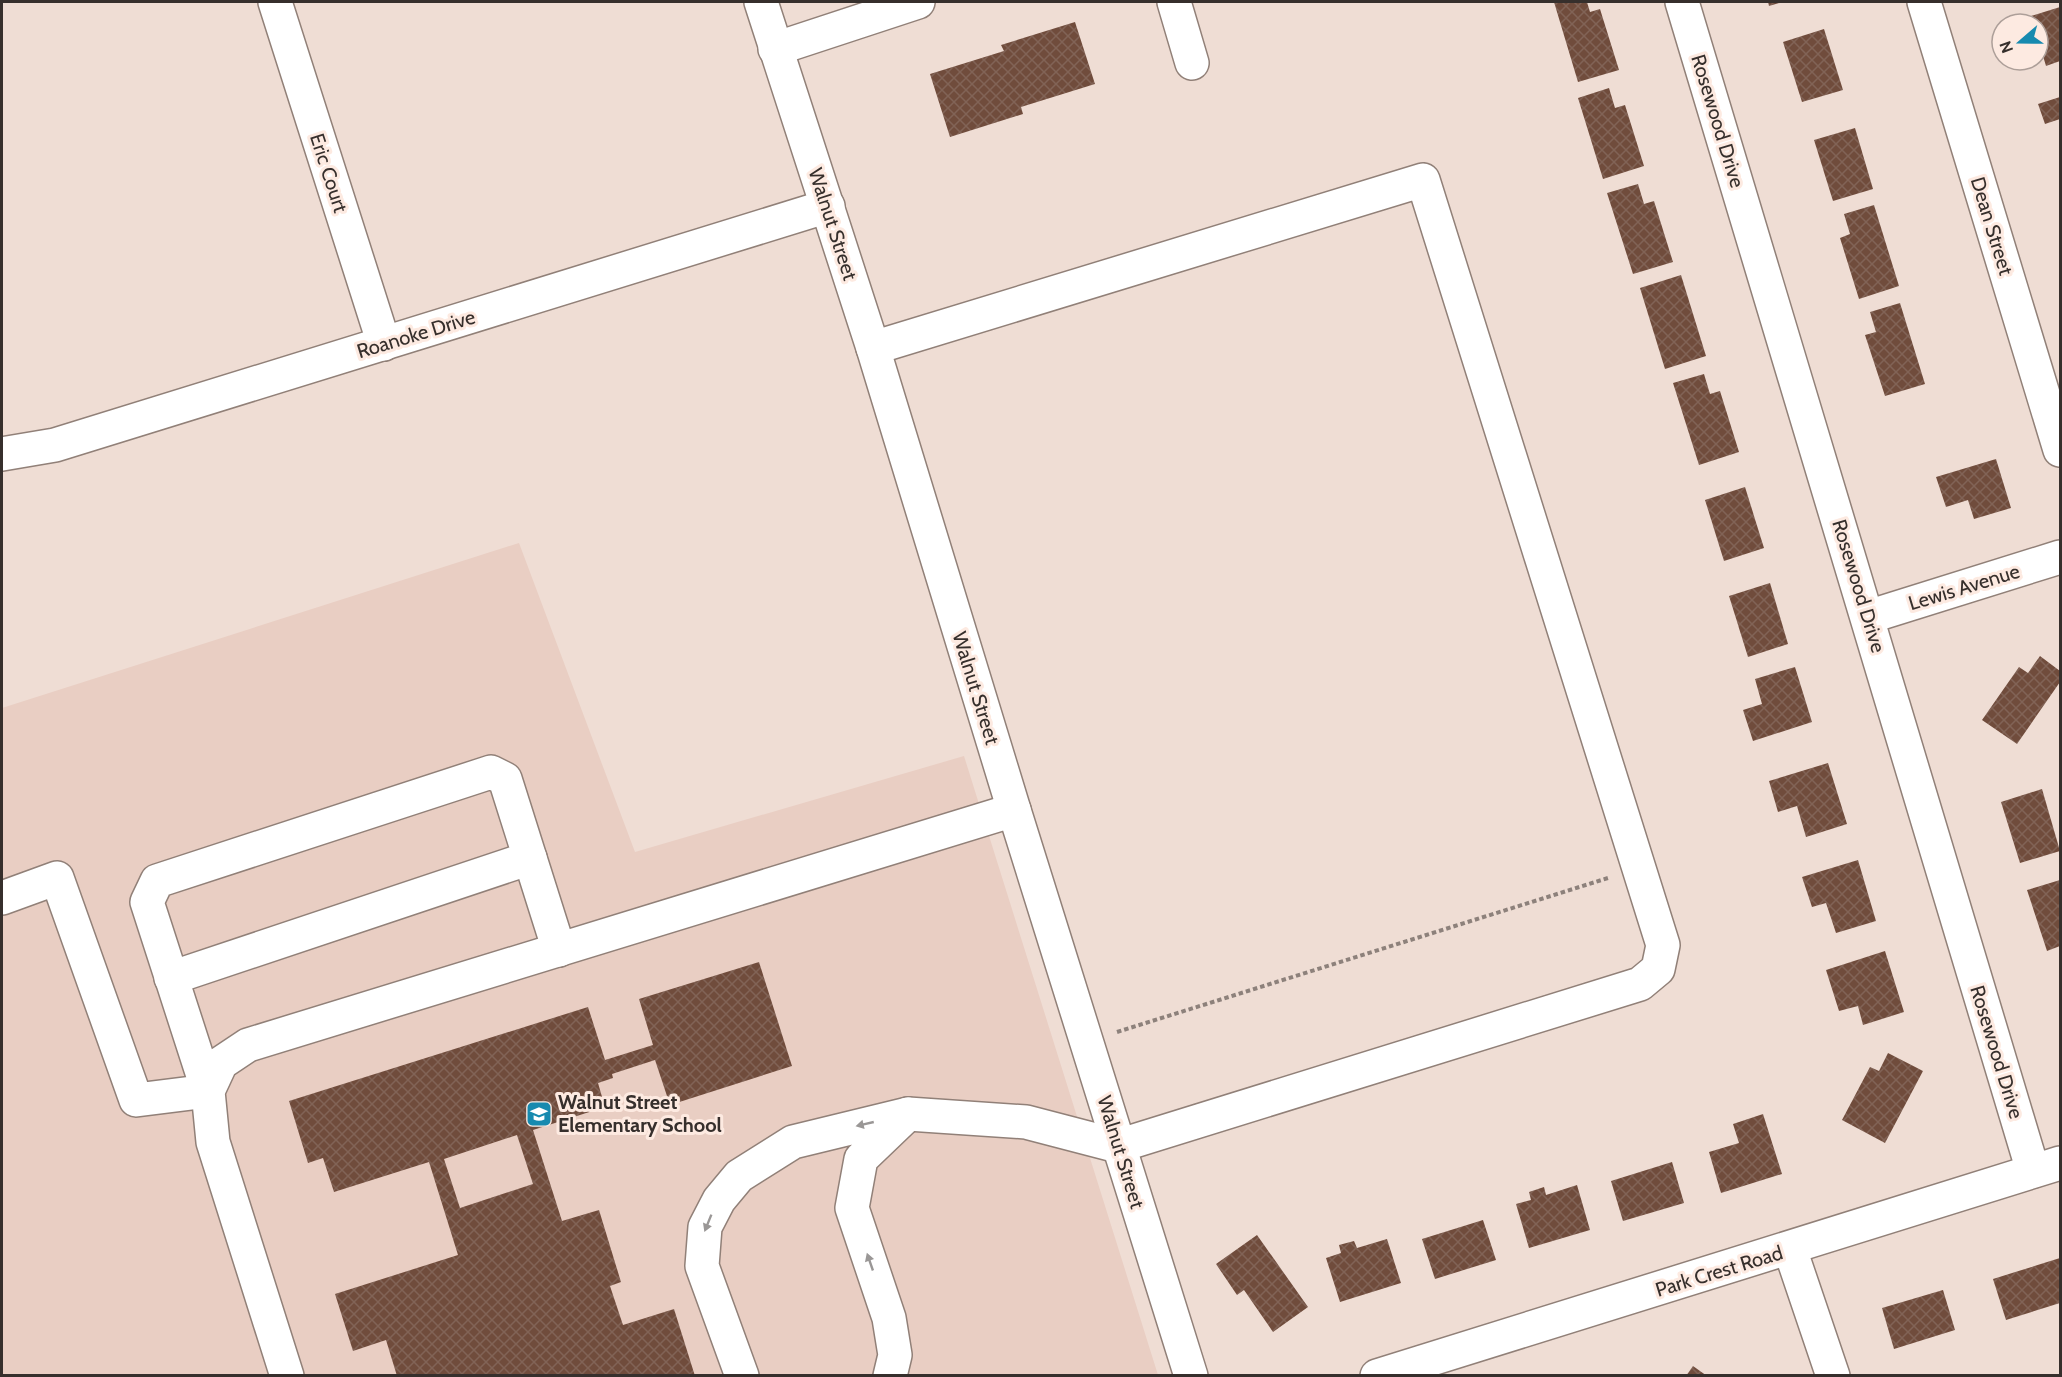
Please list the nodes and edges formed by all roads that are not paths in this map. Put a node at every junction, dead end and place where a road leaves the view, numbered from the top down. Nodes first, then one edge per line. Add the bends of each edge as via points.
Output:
1 (275, 2) edge
2 (761, 2) edge
3 (918, 2) edge
4 (1173, 2) edge
5 (1682, 2) edge
6 (1924, 2) edge
7 (775, 49) junction
8 (1192, 63) dead end
9 (828, 206) junction
10 (384, 344) junction
11 (873, 348) junction
12 (2061, 450) edge
13 (2, 454) edge
14 (2061, 558) edge
15 (1868, 617) junction
16 (1014, 810) junction
17 (530, 858) junction
18 (2, 898) edge
19 (559, 950) junction
20 (171, 978) junction
21 (208, 1091) junction
22 (908, 1114) junction
23 (1118, 1146) junction
24 (2047, 1167) edge
25 (1790, 1249) junction
26 (287, 1376) edge
27 (742, 1376) edge
28 (890, 1376) edge
29 (1191, 1376) edge
30 (1377, 1376) edge
31 (1833, 1376) edge

1 - 10 street, Eric Court
2 - 7 street, Walnut Street
3 - 7 street
4 - 8 street
5 - 15 street, Rosewood Drive
6 - 12 street, Dean Street
7 - 9 street, Walnut Street
9 - 10 street, Roanoke Drive
9 - 11 street, Walnut Street
10 - 13 street, Roanoke Drive via 54,445
11 - 16 street, Walnut Street
11 - 23 street via 1423,180 1663,945 1658,969 1640,984
14 - 15 street, Lewis Avenue
15 - 24 street, Rosewood Drive
16 - 19 street
16 - 23 street, Walnut Street
17 - 19 street
17 - 20 street
17 - 20 street via 505,779 491,772 157,881 147,902
18 - 21 street via 57,878 136,1100
19 - 21 street via 248,1045 222,1063
20 - 21 street
21 - 26 street via 213,1142
22 - 23 street via 1026,1122
22 -> 27 street via 793,1142 739,1176 719,1200 705,1227 702,1266
28 -> 22 street via 895,1355 889,1318 852,1208 861,1159
23 - 29 street, Walnut Street
24 - 25 street, Park Crest Road
25 - 30 street, Park Crest Road
25 - 31 street

